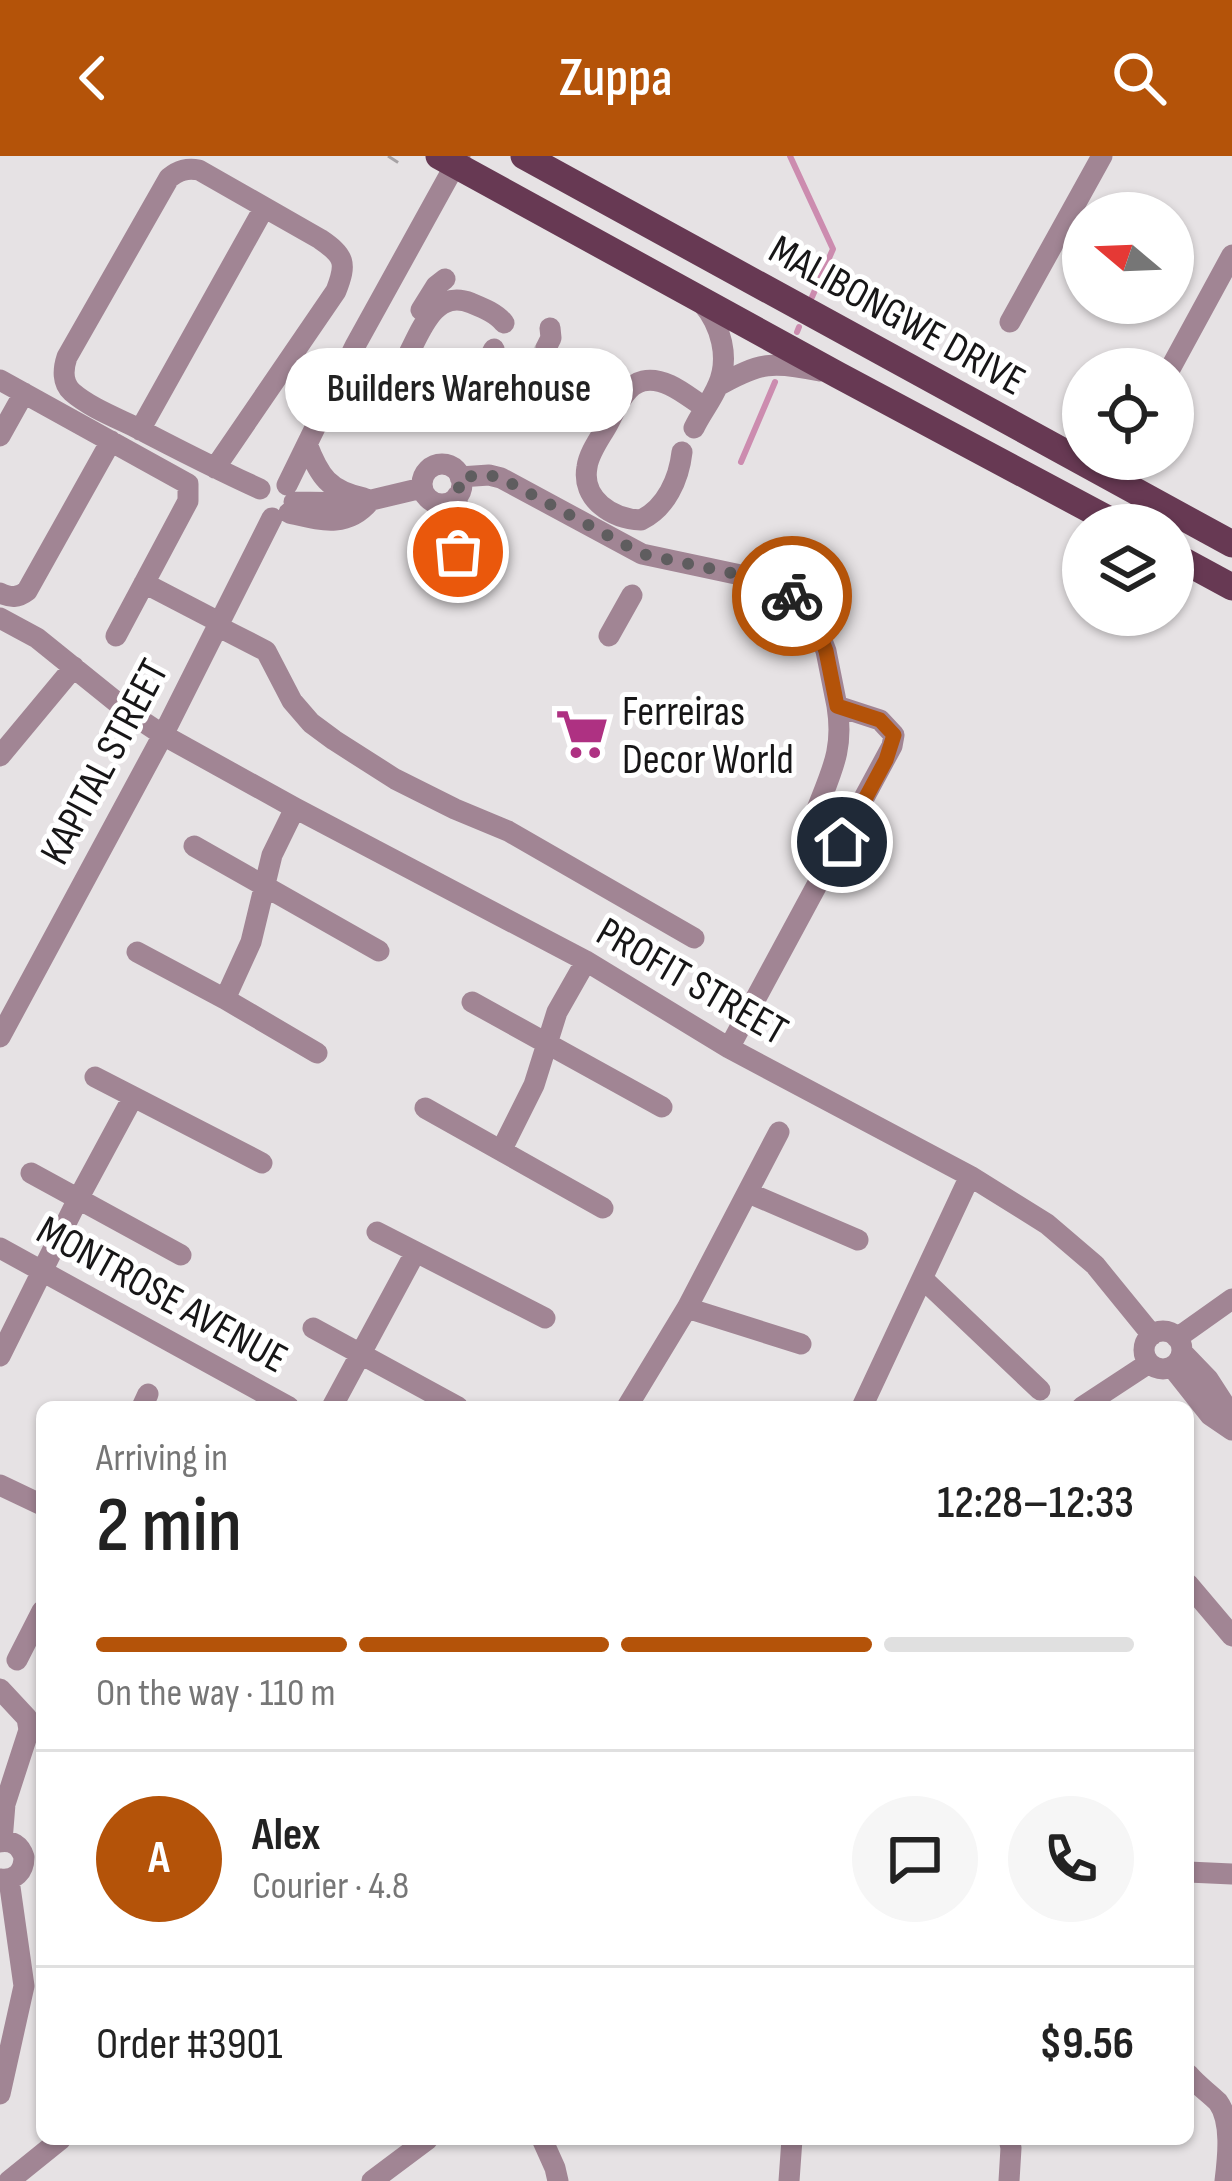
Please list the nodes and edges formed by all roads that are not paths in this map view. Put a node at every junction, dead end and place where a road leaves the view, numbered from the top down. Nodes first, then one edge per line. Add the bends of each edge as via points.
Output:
1 (524, 156) edge
2 (1102, 156) edge
3 (452, 159) edge
4 (264, 208) junction
5 (1232, 255) edge
6 (445, 279) dead end
7 (698, 298) junction
8 (1010, 322) dead end
9 (504, 323) dead end
10 (1181, 348) edge
11 (494, 350) dead end
12 (347, 363) junction
13 (400, 373) junction
14 (838, 375) junction
15 (0, 380) edge
16 (718, 386) junction
17 (24, 393) junction
18 (518, 393) tunnel mouth
19 (140, 430) junction
20 (0, 436) edge
21 (111, 441) junction
22 (308, 444) junction
23 (682, 452) dead end
24 (220, 470) junction
25 (459, 487) junction
26 (422, 488) junction
27 (260, 489) junction
28 (372, 500) junction
29 (1080, 504) edge
30 (285, 505) junction
31 (1232, 544) edge
32 (458, 552) dead end
33 (1194, 566) edge
34 (144, 583) junction
35 (792, 586) junction
36 (1232, 587) edge
37 (0, 593) edge
38 (632, 595) dead end
39 (811, 612) junction
40 (0, 618) edge
41 (218, 624) junction
42 (116, 636) dead end
43 (609, 636) dead end
44 (74, 667) junction
45 (837, 706) junction
46 (163, 735) junction
47 (0, 756) edge
48 (295, 808) junction
49 (817, 808) dead end
50 (194, 846) dead end
51 (263, 887) junction
52 (694, 938) dead end
53 (379, 951) dead end
54 (137, 952) dead end
55 (586, 961) junction
56 (225, 999) junction
57 (472, 1002) dead end
58 (0, 1037) edge
59 (546, 1044) junction
60 (729, 1048) junction
61 (316, 1053) dead end
62 (94, 1077) dead end
63 (132, 1099) junction
64 (662, 1107) dead end
65 (425, 1108) dead end
66 (779, 1132) dead end
67 (502, 1149) junction
68 (262, 1163) dead end
69 (31, 1173) dead end
70 (970, 1176) junction
71 (749, 1193) junction
72 (78, 1199) junction
73 (603, 1208) dead end
74 (377, 1232) dead end
75 (858, 1240) dead end
76 (0, 1248) edge
77 (415, 1253) junction
78 (181, 1255) dead end
79 (42, 1270) junction
80 (923, 1279) junction
81 (1232, 1298) edge
82 (686, 1308) junction
83 (544, 1318) dead end
84 (313, 1328) dead end
85 (801, 1344) dead end
86 (360, 1354) junction
87 (1170, 1355) junction
88 (0, 1356) edge
89 (1040, 1390) dead end
90 (278, 1401) edge
91 (335, 1401) edge
92 (447, 1401) edge
93 (632, 1401) edge
94 (865, 1401) edge
95 (1092, 1401) edge
96 (1232, 1416) edge
97 (1232, 1430) edge
98 (0, 1485) edge
99 (36, 1502) edge
100 (1194, 1590) edge
101 (36, 1623) edge
102 (1232, 1636) edge
103 (17, 1660) dead end
104 (0, 1689) edge
105 (1, 1842) edge
106 (1194, 1872) edge
107 (19, 1873) edge
108 (1232, 1874) edge
109 (1194, 2079) edge
110 (0, 2094) edge
111 (54, 2145) edge
112 (420, 2145) edge
113 (545, 2145) edge
114 (792, 2145) edge
115 (1010, 2145) edge
116 (9, 2181) edge
117 (372, 2181) edge
118 (557, 2181) edge
119 (789, 2181) edge
120 (1009, 2181) edge
121 (1225, 2181) edge

1 - 31 main road, MALIBONGWE DRIVE
2 - 8 street
3 - 7 main road, MALIBONGWE DRIVE
3 - 12 street, KAPITAL STREET
4 - 19 street
4 - 19 street via 199,170 175,173 74,345 64,369 70,391
4 - 24 street via 333,248 344,271
5 - 10 street
6 - 13 street via 402,340
7 - 14 main road, MALIBONGWE DRIVE
7 - 16 street via 723,345
9 - 13 street via 447,300 434,308
11 - 13 street via 465,397
12 - 13 street
12 - 22 street, KAPITAL STREET
13 - 18 street via 448,415
14 - 16 street via 763,365
14 - 29 main road, MALIBONGWE DRIVE
15 - 17 street
16 - 23 street via 699,417 665,383 635,383 589,458 588,489 603,508 640,520 674,484
17 - 20 street
17 - 21 street
19 - 24 street
21 - 34 street via 188,484 188,501
21 - 37 street via 27,591
22 - 28 street via 329,483
22 - 30 street, KAPITAL STREET
24 - 27 street
25 - 26 street via 452,501 439,504
25 - 26 street via 447,465 425,474
25 - 32 street
25 - 35 street via 501,478 642,554
26 - 28 street
27 - 30 street via 270,482
27 - 30 street via 258,507
28 - 30 street
30 - 41 street, KAPITAL STREET
33 - 36 main road
34 - 41 street
34 - 42 street
35 - 39 street via 793,600
35 - 39 street via 812,570 830,579 831,600
38 - 43 street
39 - 45 street
40 - 44 street, PROFIT STREET
41 - 46 street, KAPITAL STREET
41 - 52 street via 266,651 292,701 354,754
44 - 46 street, PROFIT STREET
44 - 47 street
45 - 49 street via 838,755
45 - 60 street via 880,720 894,735 892,746
46 - 48 street, PROFIT STREET
46 - 58 street, KAPITAL STREET
48 - 51 street
48 - 55 street, PROFIT STREET
50 - 51 street
51 - 53 street
51 - 56 street via 251,942
54 - 56 street
55 - 59 street
55 - 60 street, PROFIT STREET
56 - 61 street
57 - 59 street
59 - 64 street
59 - 67 street
60 - 70 street, PROFIT STREET
62 - 63 street
63 - 68 street
63 - 72 street
65 - 67 street
66 - 71 street
67 - 73 street
69 - 72 street
70 - 80 street
70 - 87 street, PROFIT STREET via 1095,1265 1152,1335 1144,1352
71 - 75 street
71 - 82 street
72 - 78 street
72 - 79 street
74 - 77 street
76 - 79 street, MONTROSE AVENUE
77 - 83 street
77 - 86 street
79 - 88 street
79 - 90 street, MONTROSE AVENUE
80 - 89 street
80 - 94 street
81 - 87 street
82 - 85 street
82 - 93 street
84 - 86 street
86 - 91 street
86 - 92 street
87 - 95 street
87 - 96 street via 1208,1379
87 - 97 street via 1210,1415
98 - 99 street
100 - 102 street
101 - 103 street
104 - 105 street via 29,1730 4,1804
105 - 107 street via 22,1850
106 - 108 street
107 - 110 street via 24,1987
109 - 121 street via 1227,2114
111 - 116 street
112 - 117 street
113 - 118 street
114 - 119 street
115 - 120 street

